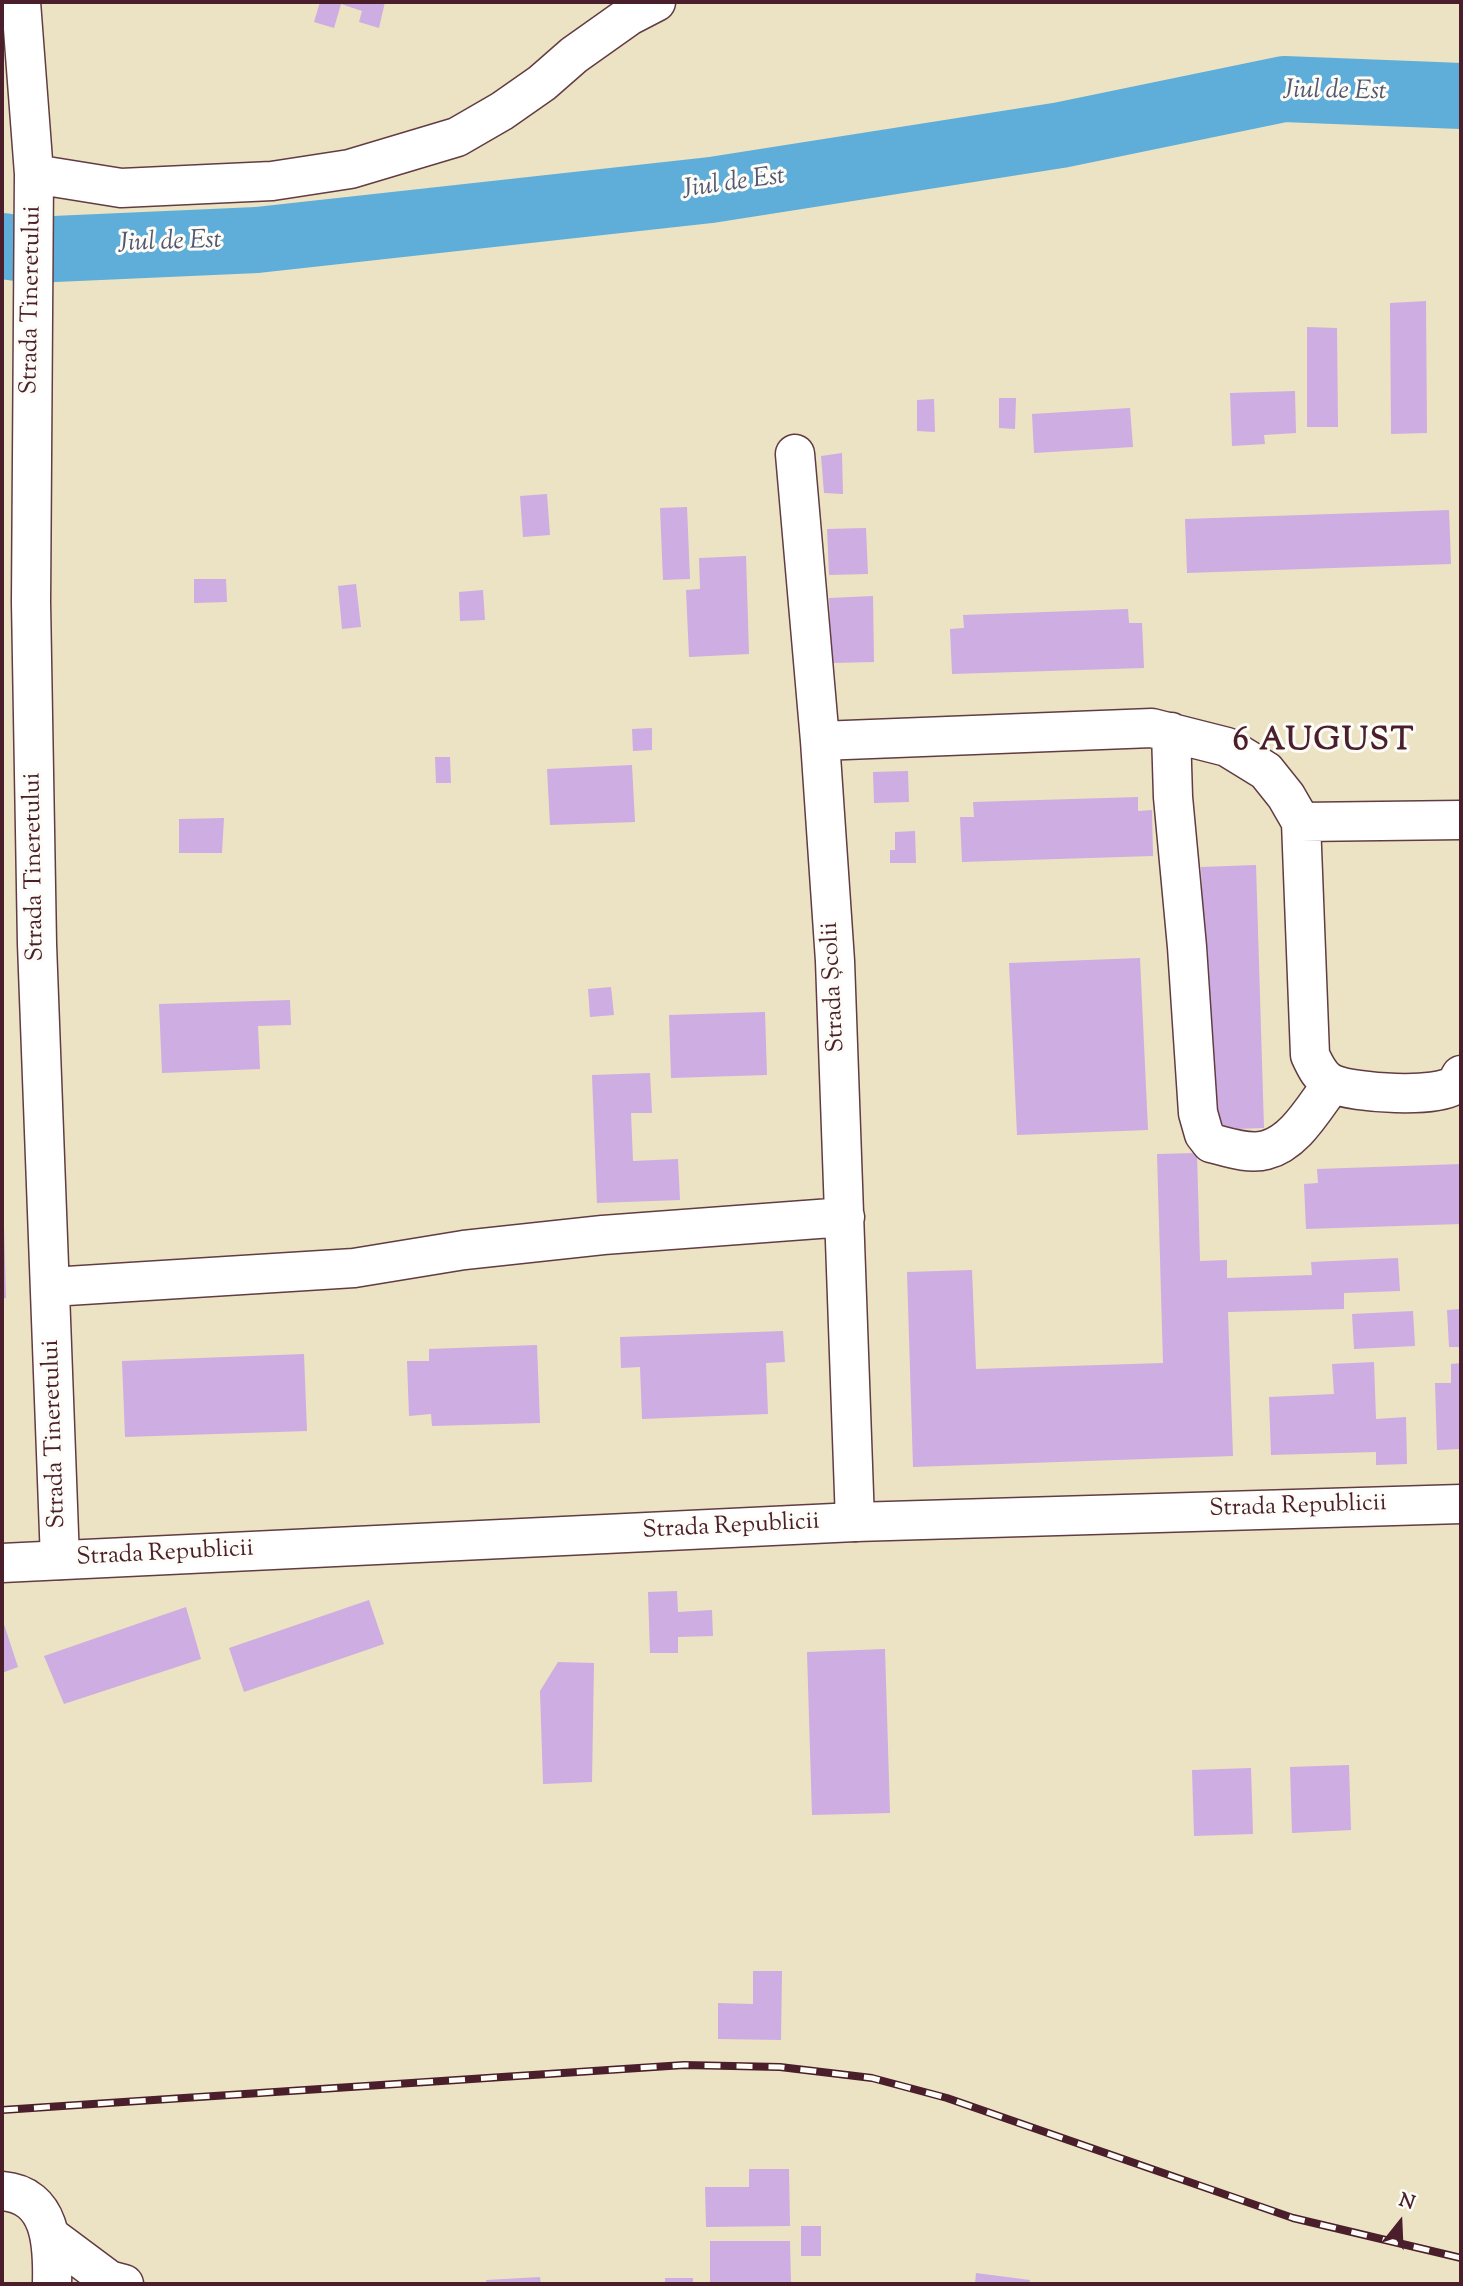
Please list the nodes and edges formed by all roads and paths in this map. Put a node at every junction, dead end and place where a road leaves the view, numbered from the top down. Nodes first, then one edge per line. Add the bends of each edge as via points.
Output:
1 (21, 2) edge
2 (656, 2) edge
3 (35, 188) junction
4 (795, 454) dead end
5 (1171, 733) junction
6 (820, 741) junction
7 (1461, 820) edge
8 (1301, 822) junction
9 (1461, 1075) edge
10 (1332, 1084) junction
11 (845, 1217) junction
12 (51, 1287) junction
13 (1461, 1504) edge
14 (855, 1522) junction
15 (60, 1560) junction
16 (2, 1563) edge
17 (2, 2191) edge
18 (50, 2236) junction
19 (52, 2284) edge
20 (124, 2284) edge

1 - 3 street, Strada Tineretului
2 - 3 street via 585,47 502,111 457,136 350,169 272,181
3 - 12 street, Strada Tineretului via 31,602 36,930
4 - 6 street, Strada Școlii
5 - 6 street via 1152,728 1092,729
5 - 8 street via 1227,747 1266,771
5 - 10 street via 1198,1113 1204,1134 1211,1143 1265,1151 1290,1138
6 - 11 street, Strada Școlii
7 - 8 street
8 - 10 street via 1310,1055
9 - 10 street via 1457,1084 1442,1090 1395,1094
11 - 12 street via 603,1235 354,1268
11 - 14 street, Strada Școlii
12 - 15 street, Strada Tineretului
13 - 14 street, Strada Republicii
14 - 15 street, Strada Republicii
15 - 16 street, Strada Republicii
17 - 18 street via 32,2202
18 - 19 street
18 - 20 street via 109,2280

